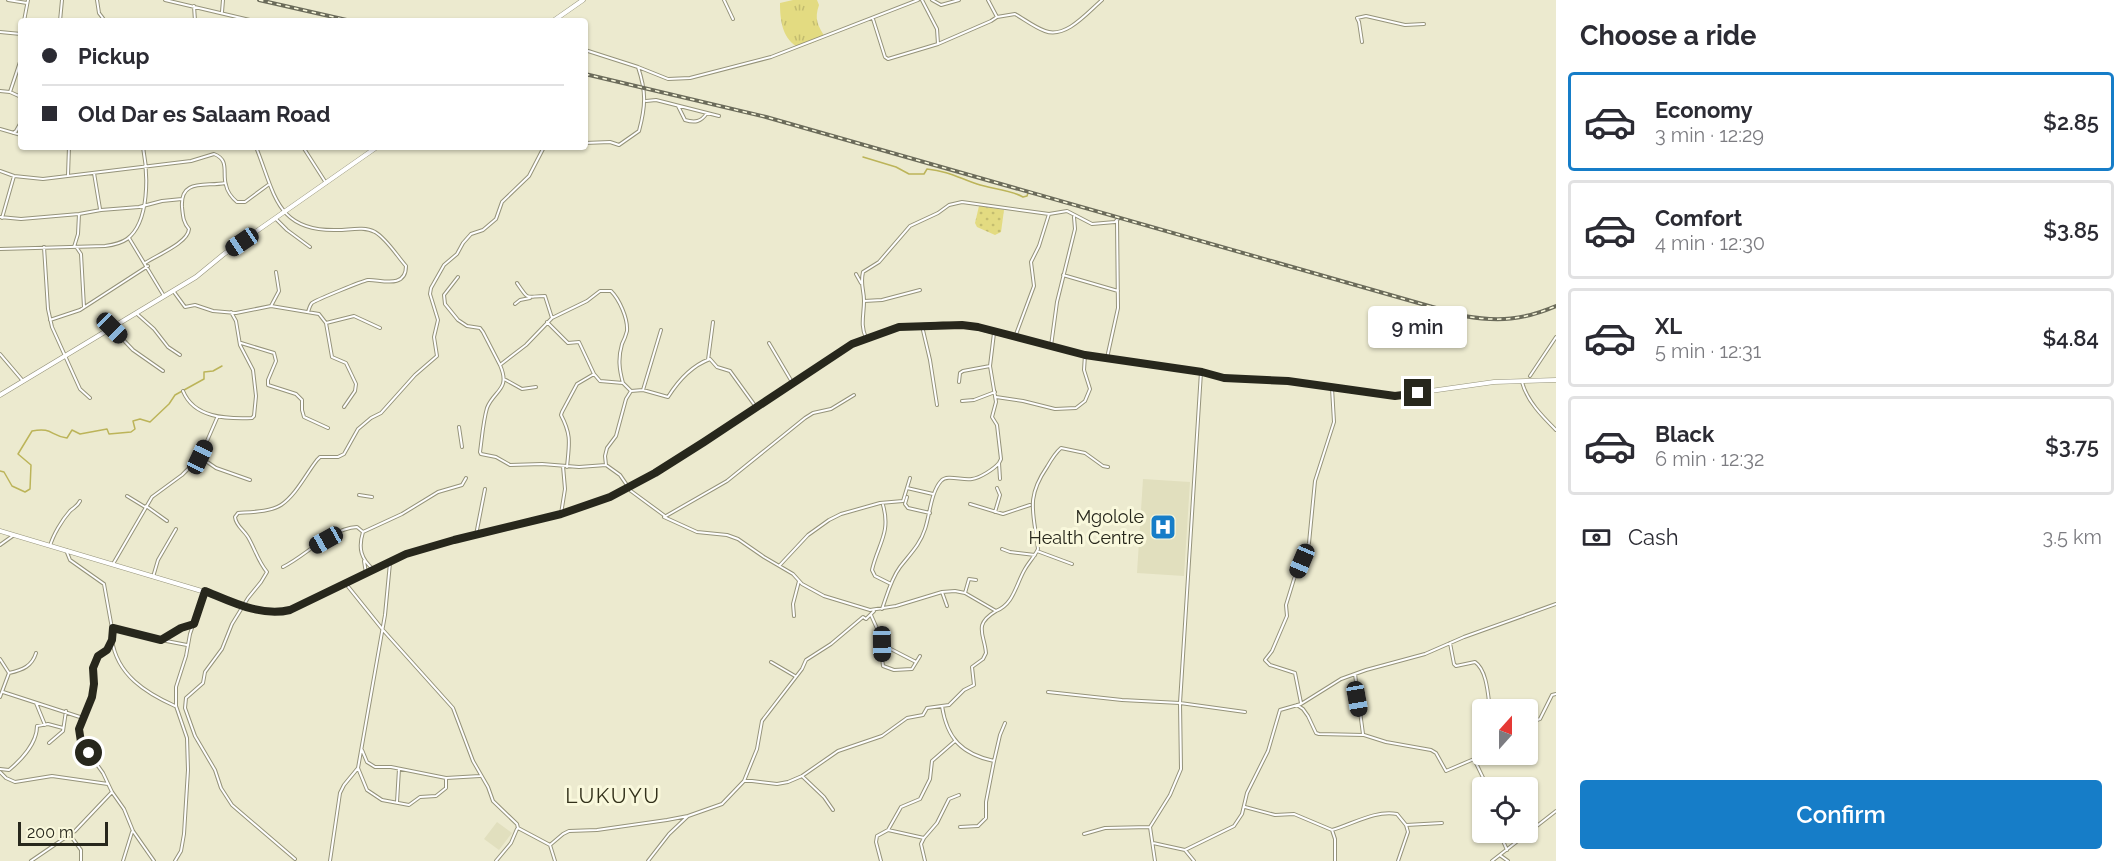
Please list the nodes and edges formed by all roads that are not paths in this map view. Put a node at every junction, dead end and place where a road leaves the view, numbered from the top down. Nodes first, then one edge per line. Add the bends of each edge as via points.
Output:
1 (8, 0) edge
2 (62, 0) edge
3 (97, 0) edge
4 (165, 0) edge
5 (223, 0) edge
6 (584, 0) edge
7 (723, 0) edge
8 (918, 0) edge
9 (922, 0) edge
10 (932, 0) edge
11 (959, 0) edge
12 (988, 0) edge
13 (1102, 0) edge
14 (27, 2) edge
15 (194, 6) junction
16 (222, 12) junction
17 (997, 17) junction
18 (24, 18) edge
19 (60, 18) edge
20 (103, 18) edge
21 (195, 18) edge
22 (243, 18) edge
23 (557, 18) edge
24 (733, 19) dead end
25 (873, 19) junction
26 (1424, 24) dead end
27 (0, 32) edge
28 (18, 34) edge
29 (1362, 42) dead end
30 (938, 44) junction
31 (588, 51) edge
32 (638, 67) junction
33 (18, 70) edge
34 (0, 92) edge
35 (10, 92) junction
36 (18, 96) edge
37 (645, 100) junction
38 (678, 106) junction
39 (706, 113) junction
40 (719, 116) dead end
41 (18, 126) edge
42 (0, 129) edge
43 (13, 133) junction
44 (18, 134) edge
45 (588, 143) edge
46 (69, 150) edge
47 (143, 150) edge
48 (257, 150) edge
49 (305, 150) edge
50 (369, 150) edge
51 (542, 150) edge
52 (145, 168) junction
53 (0, 171) edge
54 (94, 173) junction
55 (68, 175) junction
56 (14, 176) junction
57 (225, 183) junction
58 (326, 183) junction
59 (269, 185) junction
60 (182, 199) junction
61 (145, 206) junction
62 (100, 210) junction
63 (284, 213) junction
64 (79, 214) junction
65 (1049, 214) junction
66 (1074, 217) junction
67 (1, 218) edge
68 (276, 219) junction
69 (129, 238) junction
70 (44, 247) junction
71 (76, 247) junction
72 (310, 247) dead end
73 (0, 249) edge
74 (146, 265) junction
75 (276, 272) dead end
76 (856, 274) dead end
77 (1063, 275) junction
78 (458, 277) dead end
79 (517, 283) dead end
80 (861, 283) junction
81 (920, 290) dead end
82 (173, 291) junction
83 (1119, 292) junction
84 (164, 296) junction
85 (530, 298) junction
86 (864, 301) junction
87 (515, 304) dead end
88 (271, 306) junction
89 (84, 307) junction
90 (231, 312) junction
91 (308, 312) junction
92 (136, 313) junction
93 (552, 318) junction
94 (50, 320) junction
95 (547, 322) junction
96 (713, 322) dead end
97 (326, 323) junction
98 (922, 326) junction
99 (112, 328) junction
100 (380, 328) dead end
101 (661, 330) dead end
102 (994, 332) junction
103 (1015, 337) junction
104 (1556, 337) edge
105 (866, 338) junction
106 (240, 342) junction
107 (769, 343) dead end
108 (1051, 346) junction
109 (0, 354) edge
110 (1085, 355) junction
111 (65, 356) junction
112 (180, 356) dead end
113 (1107, 358) junction
114 (708, 360) junction
115 (500, 365) junction
116 (990, 366) junction
117 (163, 371) dead end
118 (1202, 372) junction
119 (594, 374) junction
120 (1530, 376) dead end
121 (504, 379) junction
122 (1556, 380) edge
123 (23, 381) junction
124 (623, 382) junction
125 (959, 382) dead end
126 (1522, 382) junction
127 (792, 383) junction
128 (536, 387) dead end
129 (1332, 388) junction
130 (643, 390) junction
131 (183, 391) dead end
132 (631, 391) junction
133 (995, 392) junction
134 (0, 395) edge
135 (854, 395) dead end
136 (996, 397) junction
137 (90, 399) dead end
138 (962, 400) dead end
139 (937, 405) dead end
140 (344, 407) dead end
141 (756, 408) junction
142 (217, 417) junction
143 (459, 427) dead end
144 (328, 428) dead end
145 (1556, 430) edge
146 (462, 447) dead end
147 (200, 457) junction
148 (999, 464) junction
149 (606, 465) junction
150 (563, 466) junction
151 (567, 466) junction
152 (1108, 467) dead end
153 (466, 478) dead end
154 (910, 478) dead end
155 (1000, 479) dead end
156 (250, 480) dead end
157 (629, 488) junction
158 (908, 488) junction
159 (997, 488) dead end
160 (485, 489) dead end
161 (933, 494) junction
162 (360, 495) dead end
163 (127, 496) dead end
164 (372, 497) dead end
165 (907, 497) dead end
166 (80, 501) dead end
167 (883, 503) junction
168 (969, 504) dead end
169 (1031, 504) junction
170 (146, 506) junction
171 (995, 512) junction
172 (930, 513) junction
173 (561, 514) junction
174 (665, 516) junction
175 (167, 521) dead end
176 (176, 529) dead end
177 (0, 531) edge
178 (363, 532) junction
179 (14, 535) junction
180 (476, 535) junction
181 (0, 545) edge
182 (50, 546) junction
183 (1002, 549) dead end
184 (66, 550) junction
185 (1037, 551) junction
186 (1035, 555) junction
187 (390, 560) junction
188 (364, 561) junction
189 (113, 564) junction
190 (1072, 564) dead end
191 (780, 565) junction
192 (283, 567) dead end
193 (374, 569) junction
194 (366, 573) junction
195 (153, 577) junction
196 (975, 580) dead end
197 (799, 581) junction
198 (346, 584) junction
199 (891, 584) junction
200 (205, 591) junction
201 (942, 592) junction
202 (965, 592) junction
203 (1556, 604) edge
204 (947, 606) dead end
205 (882, 609) junction
206 (874, 611) junction
207 (996, 611) junction
208 (871, 615) junction
209 (794, 616) dead end
210 (194, 624) junction
211 (113, 628) junction
212 (382, 630) junction
213 (112, 640) junction
214 (161, 640) junction
215 (1450, 643) junction
216 (882, 644) junction
217 (187, 645) junction
218 (36, 653) dead end
219 (920, 656) dead end
220 (0, 660) edge
221 (771, 662) dead end
222 (916, 662) junction
223 (9, 673) junction
224 (1355, 674) junction
225 (795, 676) junction
226 (3, 692) junction
227 (1048, 692) dead end
228 (1556, 694) edge
229 (0, 697) edge
230 (1488, 699) edge
231 (36, 703) junction
232 (1180, 703) junction
233 (1299, 705) junction
234 (176, 706) junction
235 (942, 706) junction
236 (66, 711) junction
237 (1245, 712) dead end
238 (84, 718) junction
239 (1538, 720) edge
240 (1005, 723) dead end
241 (45, 725) junction
242 (63, 728) junction
243 (1364, 735) junction
244 (955, 741) junction
245 (49, 743) dead end
246 (361, 749) junction
247 (994, 761) junction
248 (358, 768) junction
249 (399, 769) junction
250 (0, 771) edge
251 (480, 776) junction
252 (802, 776) junction
253 (1483, 777) edge
254 (446, 778) junction
255 (744, 781) junction
256 (108, 784) junction
257 (112, 792) junction
258 (959, 795) dead end
259 (397, 802) junction
260 (1244, 806) junction
261 (833, 810) dead end
262 (1556, 811) edge
263 (688, 816) junction
264 (1442, 823) dead end
265 (1538, 824) edge
266 (1406, 825) junction
267 (960, 827) dead end
268 (1150, 827) junction
269 (518, 828) junction
270 (888, 830) junction
271 (1332, 830) junction
272 (133, 831) junction
273 (1084, 834) dead end
274 (69, 835) junction
275 (924, 838) junction
276 (1153, 843) junction
277 (1505, 843) edge
278 (1515, 843) edge
279 (550, 845) junction
280 (1185, 850) junction
281 (1507, 850) junction
282 (1501, 856) junction
283 (295, 859) dead end
284 (31, 861) edge
285 (81, 861) edge
286 (123, 861) edge
287 (154, 861) edge
288 (175, 861) edge
289 (330, 861) edge
290 (496, 861) edge
291 (555, 861) edge
292 (648, 861) edge
293 (881, 861) edge
294 (925, 861) edge
295 (1155, 861) edge
296 (1194, 861) edge
297 (1335, 861) edge
298 (1398, 861) edge
299 (1492, 861) edge
300 (1508, 861) edge

1 - 14 street
2 - 19 street
3 - 20 street
4 - 15 street
5 - 16 street
6 - 23 street
7 - 24 street
8 - 25 street
9 - 30 street via 937,29
10 - 11 street via 941,5
12 - 17 street
13 - 17 street via 1056,33 1042,30 1015,14
14 - 18 street
15 - 16 street
15 - 21 street
16 - 22 street
17 - 30 street
25 - 30 street via 886,58
25 - 32 street via 771,57 690,78 668,79
26 - 29 street via 1405,26 1366,16 1357,18
27 - 28 street
31 - 32 street
32 - 37 street
33 - 35 street
34 - 35 street
35 - 36 street
37 - 38 street
37 - 45 street via 639,131 619,145
38 - 39 street
38 - 39 street via 685,120 693,123
39 - 40 street
41 - 43 street
42 - 43 street
43 - 44 street
46 - 55 street
47 - 52 street
48 - 59 street
49 - 58 street
50 - 58 street
51 - 283 street via 529,176 502,202 496,219 471,234 444,265 431,288 438,320 434,338 437,356 381,413 358,429 344,454 316,460 280,506 238,513 235,517 267,572 237,615 202,683 186,698 185,708 195,736 232,805
52 - 54 street
52 - 57 street via 214,154 224,164
52 - 61 street
53 - 56 street
54 - 55 street
54 - 62 street
55 - 56 street via 43,179
56 - 67 street
57 - 59 street via 234,200 241,203
57 - 60 street via 190,186
58 - 63 street
59 - 63 street
60 - 61 street
60 - 74 street via 188,235
61 - 62 street
61 - 69 street
62 - 64 street
63 - 68 street
63 - 91 street via 313,230 374,231 406,266 404,274 390,283 360,282 312,303
64 - 67 street
64 - 71 street
65 - 66 street via 1067,211
65 - 80 street via 969,203 949,205 910,226 879,262 863,272
65 - 103 street via 1031,262 1034,285
66 - 77 street via 1075,229
66 - 83 street via 1092,224 1118,220
68 - 72 street
68 - 82 street
69 - 71 street via 117,244
69 - 74 street
70 - 71 street
70 - 73 street
70 - 94 street
71 - 89 street via 81,254
74 - 84 street
74 - 89 street
75 - 88 street via 279,291
76 - 80 street
77 - 83 street
77 - 108 street
78 - 115 street via 444,295 445,304 463,324 483,332
79 - 85 street
80 - 86 street
81 - 86 street
82 - 84 street
82 - 90 street via 185,307 195,305 213,312
83 - 113 street
84 - 92 street
85 - 87 street
85 - 93 street via 545,296
86 - 105 street via 861,327
88 - 90 street
88 - 91 street
89 - 94 street
90 - 106 street
91 - 97 street via 319,314
92 - 99 street
92 - 112 street
93 - 95 street
93 - 124 street via 600,291 614,293 627,327 619,359
94 - 111 street
95 - 115 street
95 - 119 street via 568,343 579,342
96 - 114 street
97 - 100 street via 354,316
97 - 140 street via 332,357 346,363 356,384
98 - 102 street via 962,325
98 - 105 street via 899,327
98 - 139 street
99 - 111 street
99 - 117 street via 133,350
101 - 130 street
102 - 103 street
102 - 116 street
103 - 108 street
104 - 120 street
105 - 127 street
106 - 142 street via 253,370 255,414 252,418
106 - 144 street via 274,353 276,361 268,385 296,394 302,400 304,417
107 - 127 street
108 - 110 street
109 - 123 street
110 - 113 street
110 - 136 street via 1084,370 1090,389 1085,401 1076,408 1055,409
111 - 123 street
111 - 137 street via 80,389
113 - 118 street
114 - 130 street via 682,378 668,397
114 - 141 street via 730,371
115 - 121 street
116 - 125 street via 963,370
116 - 133 street
118 - 129 street via 1224,378
118 - 232 street
119 - 124 street via 600,381
119 - 151 street via 577,384 561,415 569,433
121 - 128 street via 522,389
121 - 150 street via 488,408 481,454 510,465
122 - 126 street
123 - 134 street
124 - 132 street
126 - 129 street via 1484,383 1395,396
126 - 145 street via 1530,402
127 - 141 street
129 - 233 street via 1334,422 1315,481 1309,543 1288,596 1287,616 1265,660 1295,673
130 - 132 street
131 - 142 street via 193,407
132 - 149 street via 616,436 607,448
133 - 136 street
133 - 138 street via 975,400
135 - 174 street via 805,418 727,481
136 - 148 street via 992,417 997,425
141 - 157 street
142 - 147 street
143 - 146 street
147 - 156 street via 216,468
147 - 170 street
148 - 155 street
148 - 161 street via 973,479 946,477
149 - 151 street
149 - 157 street
150 - 151 street
150 - 173 street
152 - 169 street via 1085,453 1059,449 1036,482
153 - 178 street via 462,485 438,492
154 - 158 street
157 - 173 street
157 - 174 street
158 - 161 street
158 - 167 street via 903,501
159 - 171 street via 1000,495
160 - 180 street
161 - 172 street
162 - 164 street
163 - 170 street
165 - 172 street via 908,508
166 - 182 street via 52,536
167 - 191 street via 829,520 808,535
167 - 199 street via 887,519 872,570 875,576
168 - 171 street
169 - 171 street via 1008,513
169 - 185 street
170 - 175 street
170 - 189 street
172 - 199 street via 917,547
173 - 180 street
174 - 191 street via 697,532 734,537
176 - 195 street
177 - 179 street
178 - 188 street via 360,542
178 - 192 street via 357,527 348,528
179 - 181 street
179 - 182 street
180 - 187 street
182 - 184 street
183 - 186 street
184 - 189 street
184 - 211 street via 70,560 104,584
185 - 186 street
185 - 190 street
186 - 207 street via 1013,596
187 - 193 street
187 - 212 street
188 - 193 street
188 - 194 street
189 - 195 street
191 - 197 street
193 - 194 street
194 - 198 street
195 - 200 street
196 - 202 street via 969,579
197 - 206 street via 824,596
197 - 209 street
198 - 200 street, bridge via 283,612 246,607
198 - 212 street
199 - 205 street
200 - 210 street
201 - 202 street
201 - 204 street
201 - 205 street
202 - 207 street
203 - 215 street
205 - 206 street
206 - 208 street
207 - 235 street via 982,623 987,653 972,666 974,686 963,690 952,704
208 - 216 street
208 - 225 street via 806,660
210 - 214 street
210 - 217 street
211 - 213 street
211 - 214 street
212 - 246 street
212 - 251 street via 453,708
213 - 234 street via 115,656 124,670 145,690
213 - 238 street via 93,668 92,697
214 - 217 street
215 - 224 street
215 - 230 street via 1454,664 1475,662 1480,666
216 - 222 street
216 - 222 street via 882,664 889,669 912,669
217 - 234 street via 176,687
218 - 223 street via 28,666
219 - 222 street
220 - 223 street
221 - 225 street
223 - 226 street
224 - 233 street
224 - 243 street
225 - 255 street via 762,721
226 - 229 street
226 - 231 street
227 - 232 street
228 - 239 street via 1551,695
231 - 236 street
231 - 241 street
232 - 237 street
232 - 268 street via 1181,769
233 - 243 street via 1316,733
233 - 260 street via 1280,710
234 - 288 street via 187,738 188,770 185,831
235 - 244 street via 946,727
235 - 252 street via 927,708 923,715 907,718 882,736 838,751
236 - 238 street
236 - 242 street
238 - 256 street via 80,739
240 - 247 street
241 - 242 street
241 - 250 street via 37,726 27,753 8,771
242 - 245 street
243 - 253 street via 1431,750 1446,771 1474,759
244 - 247 street via 974,756
244 - 270 street via 932,761 930,779 920,799 898,810
246 - 248 street
246 - 249 street via 370,765
247 - 267 street via 986,818 978,826
248 - 259 street via 371,794
248 - 289 street via 340,793
249 - 254 street
249 - 259 street
250 - 256 street via 15,782 52,776
251 - 254 street
251 - 269 street via 493,801
252 - 255 street via 777,784
252 - 261 street
254 - 259 street via 446,788 436,796 420,797 409,805
255 - 263 street via 722,804
256 - 257 street
257 - 272 street
257 - 274 street
258 - 275 street via 949,799
260 - 271 street via 1275,815 1294,814
260 - 280 street via 1230,829
262 - 265 street
263 - 279 street via 569,831
263 - 292 street
264 - 266 street
266 - 271 street via 1397,814 1387,812
266 - 298 street via 1408,834
268 - 273 street via 1106,828
268 - 276 street
269 - 279 street
269 - 290 street
270 - 275 street
270 - 293 street via 876,838
271 - 297 street
272 - 286 street
272 - 287 street
274 - 284 street
274 - 285 street via 81,850
275 - 294 street via 921,844
276 - 280 street
276 - 295 street
277 - 281 street
278 - 281 street
279 - 291 street
280 - 296 street
281 - 282 street
282 - 299 street
282 - 300 street

